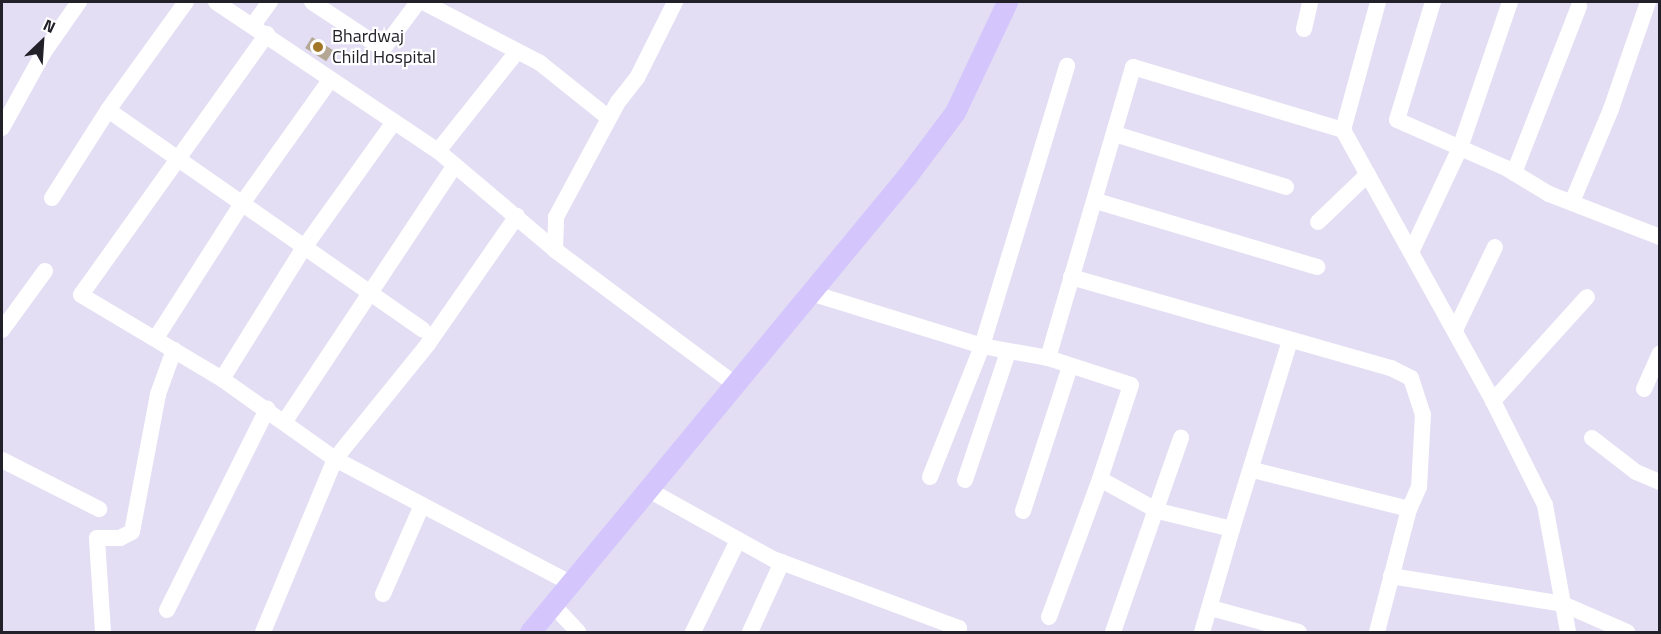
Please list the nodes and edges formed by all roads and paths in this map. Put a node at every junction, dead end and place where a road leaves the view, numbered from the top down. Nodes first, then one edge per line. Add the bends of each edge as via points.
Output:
1 (79, 2) edge
2 (186, 2) edge
3 (216, 2) edge
4 (270, 2) edge
5 (312, 2) edge
6 (418, 2) edge
7 (423, 2) edge
8 (675, 2) edge
9 (1007, 2) edge
10 (1310, 2) edge
11 (1378, 2) edge
12 (1433, 2) edge
13 (1510, 2) edge
14 (1648, 2) edge
15 (1579, 6) dead end
16 (253, 25) junction
17 (1304, 29) dead end
18 (267, 34) junction
19 (516, 52) junction
20 (1067, 66) dead end
21 (330, 80) junction
22 (108, 110) junction
23 (609, 118) junction
24 (394, 122) junction
25 (2, 128) edge
26 (1343, 130) junction
27 (1115, 134) junction
28 (1460, 148) junction
29 (438, 151) junction
30 (178, 160) junction
31 (455, 165) junction
32 (1514, 173) junction
33 (1368, 174) junction
34 (1286, 187) dead end
35 (52, 198) dead end
36 (1096, 201) junction
37 (1572, 202) junction
38 (241, 205) junction
39 (517, 216) junction
40 (1318, 222) dead end
41 (1659, 237) edge
42 (1495, 247) dead end
43 (303, 249) junction
44 (555, 250) junction
45 (1412, 250) junction
46 (1317, 267) dead end
47 (45, 271) dead end
48 (1071, 277) junction
49 (369, 292) junction
50 (811, 293) junction
51 (1587, 297) dead end
52 (2, 330) edge
53 (423, 330) dead end
54 (1455, 330) junction
55 (156, 338) junction
56 (1290, 340) junction
57 (982, 346) junction
58 (174, 350) junction
59 (1008, 352) junction
60 (1659, 353) edge
61 (1048, 357) junction
62 (1070, 366) junction
63 (222, 379) junction
64 (735, 384) junction
65 (1644, 388) dead end
66 (1493, 401) junction
67 (267, 409) junction
68 (285, 421) junction
69 (1181, 438) dead end
70 (1592, 438) dead end
71 (335, 459) junction
72 (2, 460) edge
73 (1253, 470) junction
74 (930, 477) dead end
75 (1100, 478) junction
76 (965, 480) dead end
77 (1659, 482) edge
78 (647, 489) junction
79 (422, 505) junction
80 (99, 509) dead end
81 (1409, 509) junction
82 (1023, 511) dead end
83 (1158, 511) junction
84 (1232, 530) junction
85 (738, 540) junction
86 (782, 562) junction
87 (1391, 576) junction
88 (570, 584) junction
89 (383, 594) dead end
90 (1563, 604) junction
91 (553, 605) junction
92 (1210, 608) junction
93 (167, 610) dead end
94 (1049, 617) dead end
95 (103, 633) edge
96 (263, 633) edge
97 (530, 633) edge
98 (578, 633) edge
99 (693, 633) edge
100 (750, 633) edge
101 (957, 633) edge
102 (1113, 633) edge
103 (1202, 633) edge
104 (1299, 633) edge
105 (1377, 633) edge
106 (1568, 633) edge
107 (1627, 633) edge

1 - 25 street via 44,52
2 - 22 street
3 - 16 street
4 - 16 street
5 - 6 street via 384,49
7 - 19 street
8 - 23 street via 637,78
9 - 50 main road via 955,112
10 - 17 street
11 - 26 street
12 - 28 street via 1397,120
13 - 28 street
14 - 37 street via 1611,109
15 - 32 street
16 - 18 street
18 - 21 street
18 - 30 street
19 - 23 street via 540,63
19 - 29 street
20 - 57 street
21 - 24 street
21 - 38 street
22 - 30 street
22 - 35 street
23 - 44 street via 556,217
24 - 29 street
24 - 43 street
26 - 27 street via 1133,68
26 - 33 street
27 - 34 street
27 - 36 street
28 - 32 street
28 - 45 street via 1439,200
29 - 31 street
30 - 38 street
30 - 55 street via 81,294
31 - 39 street
31 - 49 street
32 - 37 street
33 - 40 street
33 - 45 street
36 - 46 street
36 - 48 street
37 - 41 street
38 - 43 street
38 - 55 street
39 - 44 street
39 - 71 street via 428,344
42 - 54 street
43 - 49 street
43 - 63 street
44 - 64 street
45 - 54 street
47 - 52 street
48 - 56 street
48 - 61 street
49 - 53 street
49 - 68 street
50 - 57 street
50 - 64 main road
51 - 66 street
54 - 66 street
55 - 58 street
56 - 73 street
56 - 81 street via 1390,368 1411,378 1423,414 1419,487
57 - 59 street
57 - 74 street
58 - 63 street
58 - 95 street via 158,394 132,532 120,538 97,538
59 - 61 street
59 - 76 street
60 - 65 street
61 - 62 street
62 - 75 street via 1131,385
62 - 82 street
63 - 67 street
64 - 78 main road
66 - 90 street via 1545,505
67 - 68 street
67 - 93 street
68 - 71 street
69 - 83 street
70 - 77 street via 1636,472
71 - 79 street
71 - 96 street
72 - 80 street
73 - 81 street
73 - 84 street
75 - 83 street
75 - 94 street
78 - 85 street
78 - 88 main road
79 - 88 street
79 - 89 street
81 - 87 street
83 - 84 street
83 - 102 street
84 - 92 street
85 - 86 street
85 - 99 street
86 - 100 street
86 - 101 street via 959,628
87 - 90 street
87 - 105 street
88 - 91 main road
90 - 106 street
90 - 107 street
91 - 97 main road
91 - 98 street
92 - 103 street
92 - 104 street

